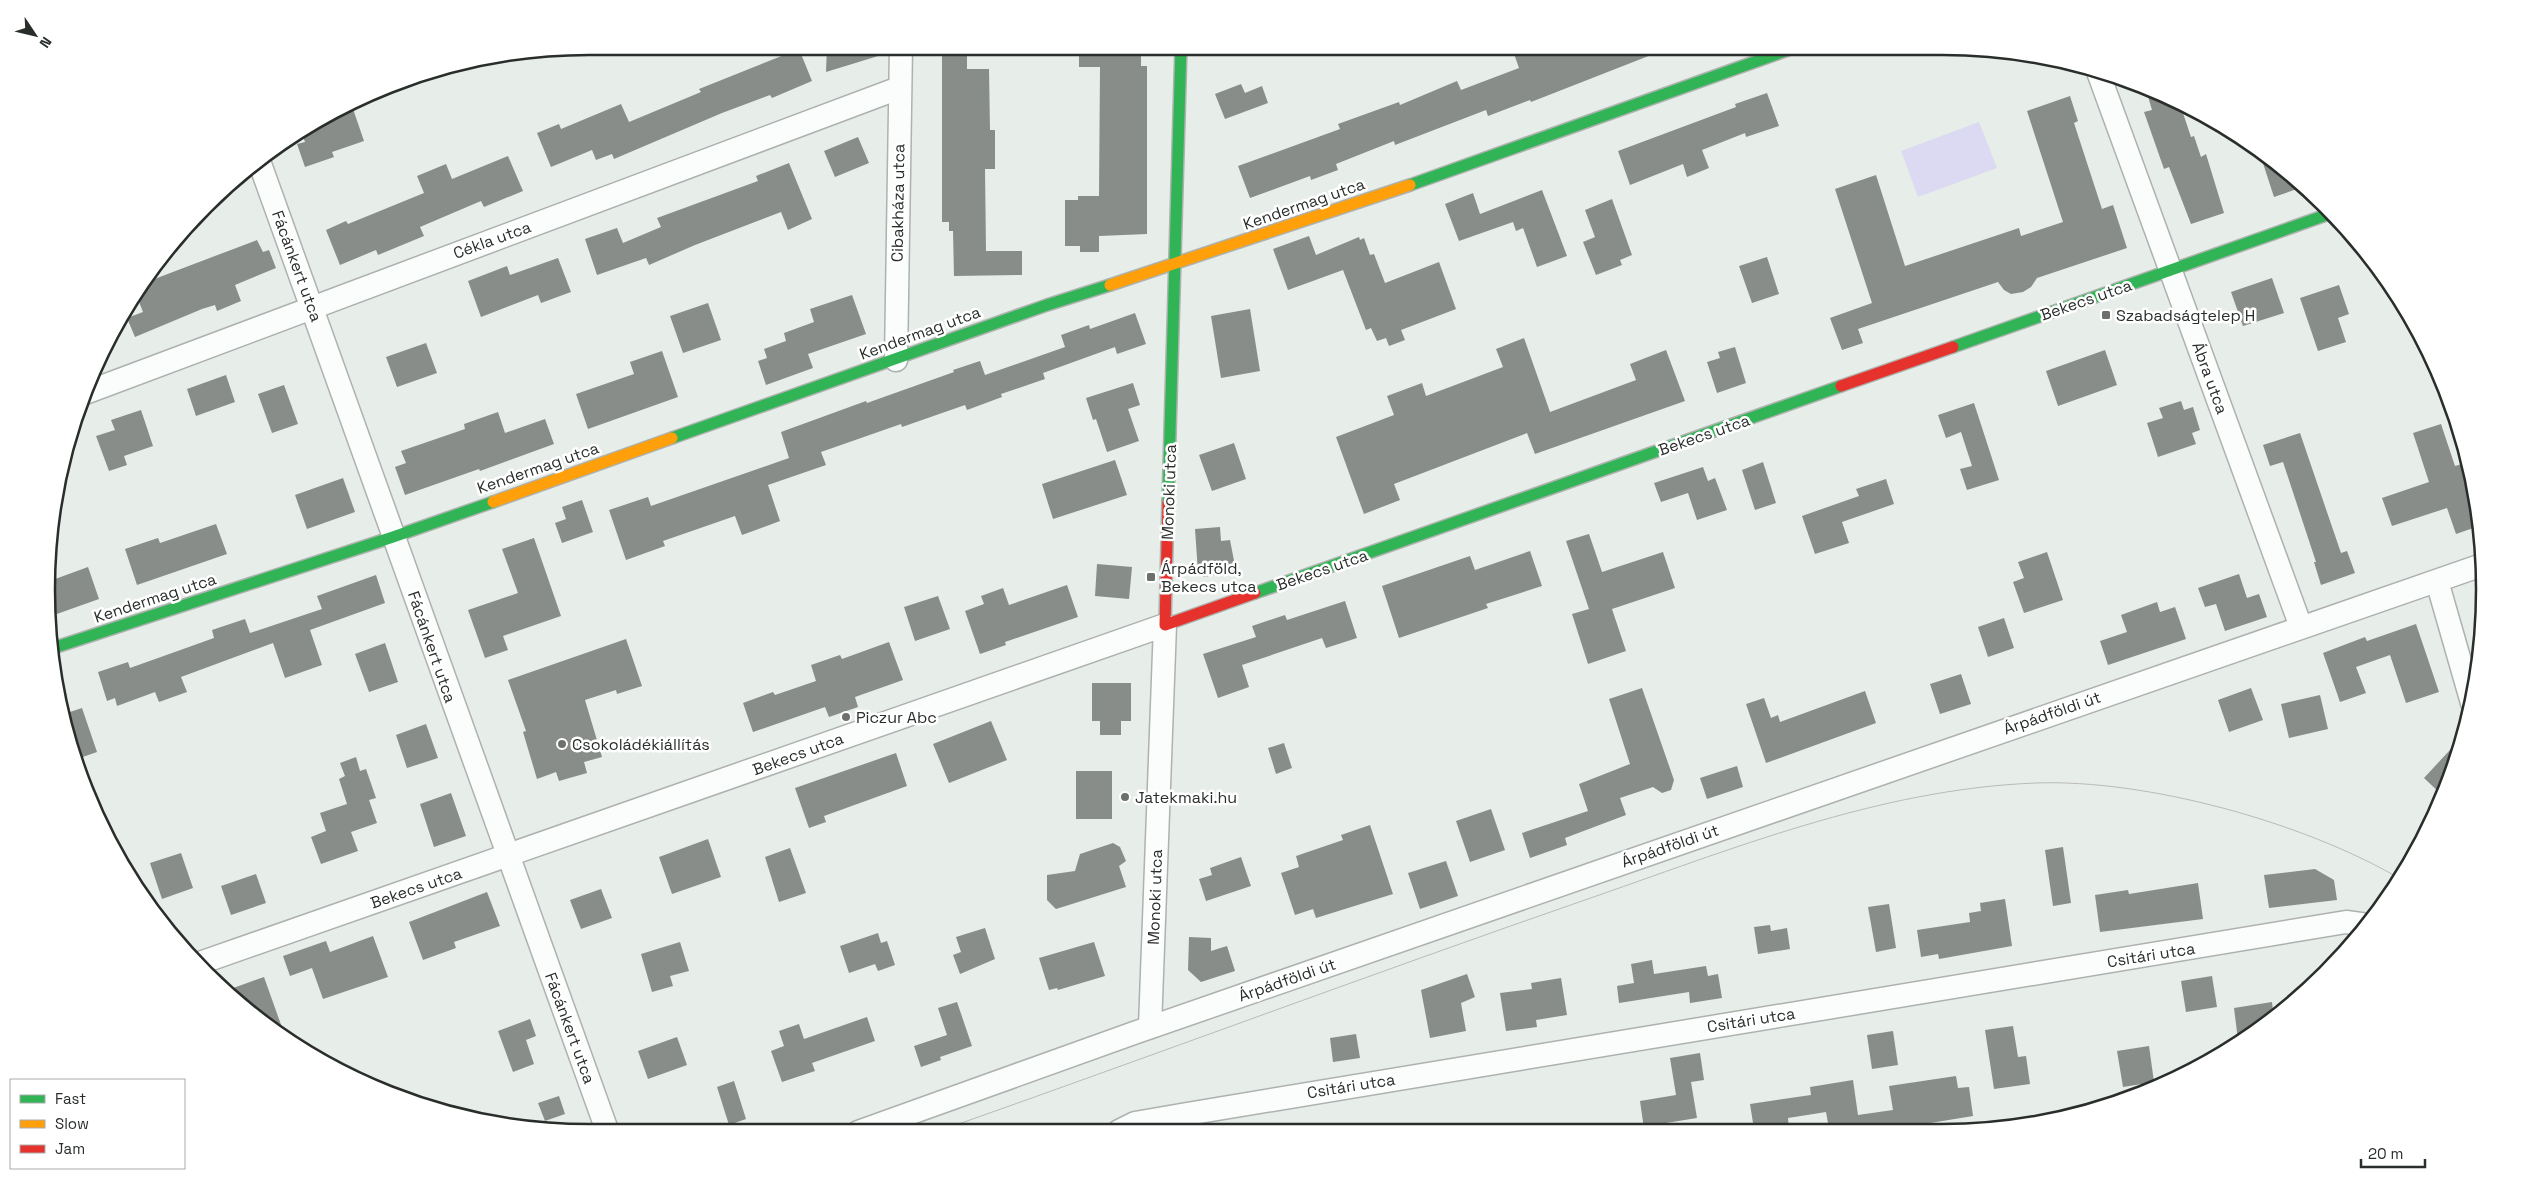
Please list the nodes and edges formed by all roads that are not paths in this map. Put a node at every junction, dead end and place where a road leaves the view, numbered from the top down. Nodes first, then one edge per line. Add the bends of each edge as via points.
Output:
1 (901, 55) edge
2 (1182, 55) edge
3 (1774, 55) edge
4 (2101, 79) edge
5 (899, 88) junction
6 (261, 167) edge
7 (2323, 216) edge
8 (1176, 264) junction
9 (2170, 270) junction
10 (312, 306) junction
11 (896, 360) junction
12 (95, 388) edge
13 (393, 536) junction
14 (2475, 567) edge
15 (2437, 580) junction
16 (1165, 625) junction
17 (2302, 627) junction
18 (59, 646) edge
19 (2467, 685) edge
20 (506, 857) junction
21 (2359, 924) edge
22 (206, 961) edge
23 (1150, 1028) junction
24 (605, 1124) edge
25 (880, 1124) edge
26 (1145, 1124) edge

1 - 5 street, Cibakháza utca
2 - 8 street, Monoki utca
3 - 8 street, Kendermag utca via 1507,152
4 - 9 street, Ábra utca
5 - 10 street, Cékla utca
5 - 11 street, Cibakháza utca
6 - 10 street, Fácánkert utca
7 - 9 street, Bekecs utca
8 - 11 street, Kendermag utca via 1047,305
8 - 16 street, Monoki utca
9 - 16 street, Bekecs utca
9 - 17 street, Ábra utca
10 - 12 street, Cékla utca
10 - 13 street, Fácánkert utca
11 - 13 street, Kendermag utca
13 - 18 street, Kendermag utca
13 - 20 street, Fácánkert utca
14 - 15 street, Árpádföldi út
15 - 17 street, Árpádföldi út
15 - 19 street
16 - 20 street, Bekecs utca
16 - 23 street, Monoki utca
17 - 23 street, Árpádföldi út
20 - 22 street, Bekecs utca
20 - 24 street, Fácánkert utca
21 - 26 street, Csitári utca via 2346,922
23 - 25 street, Árpádföldi út

